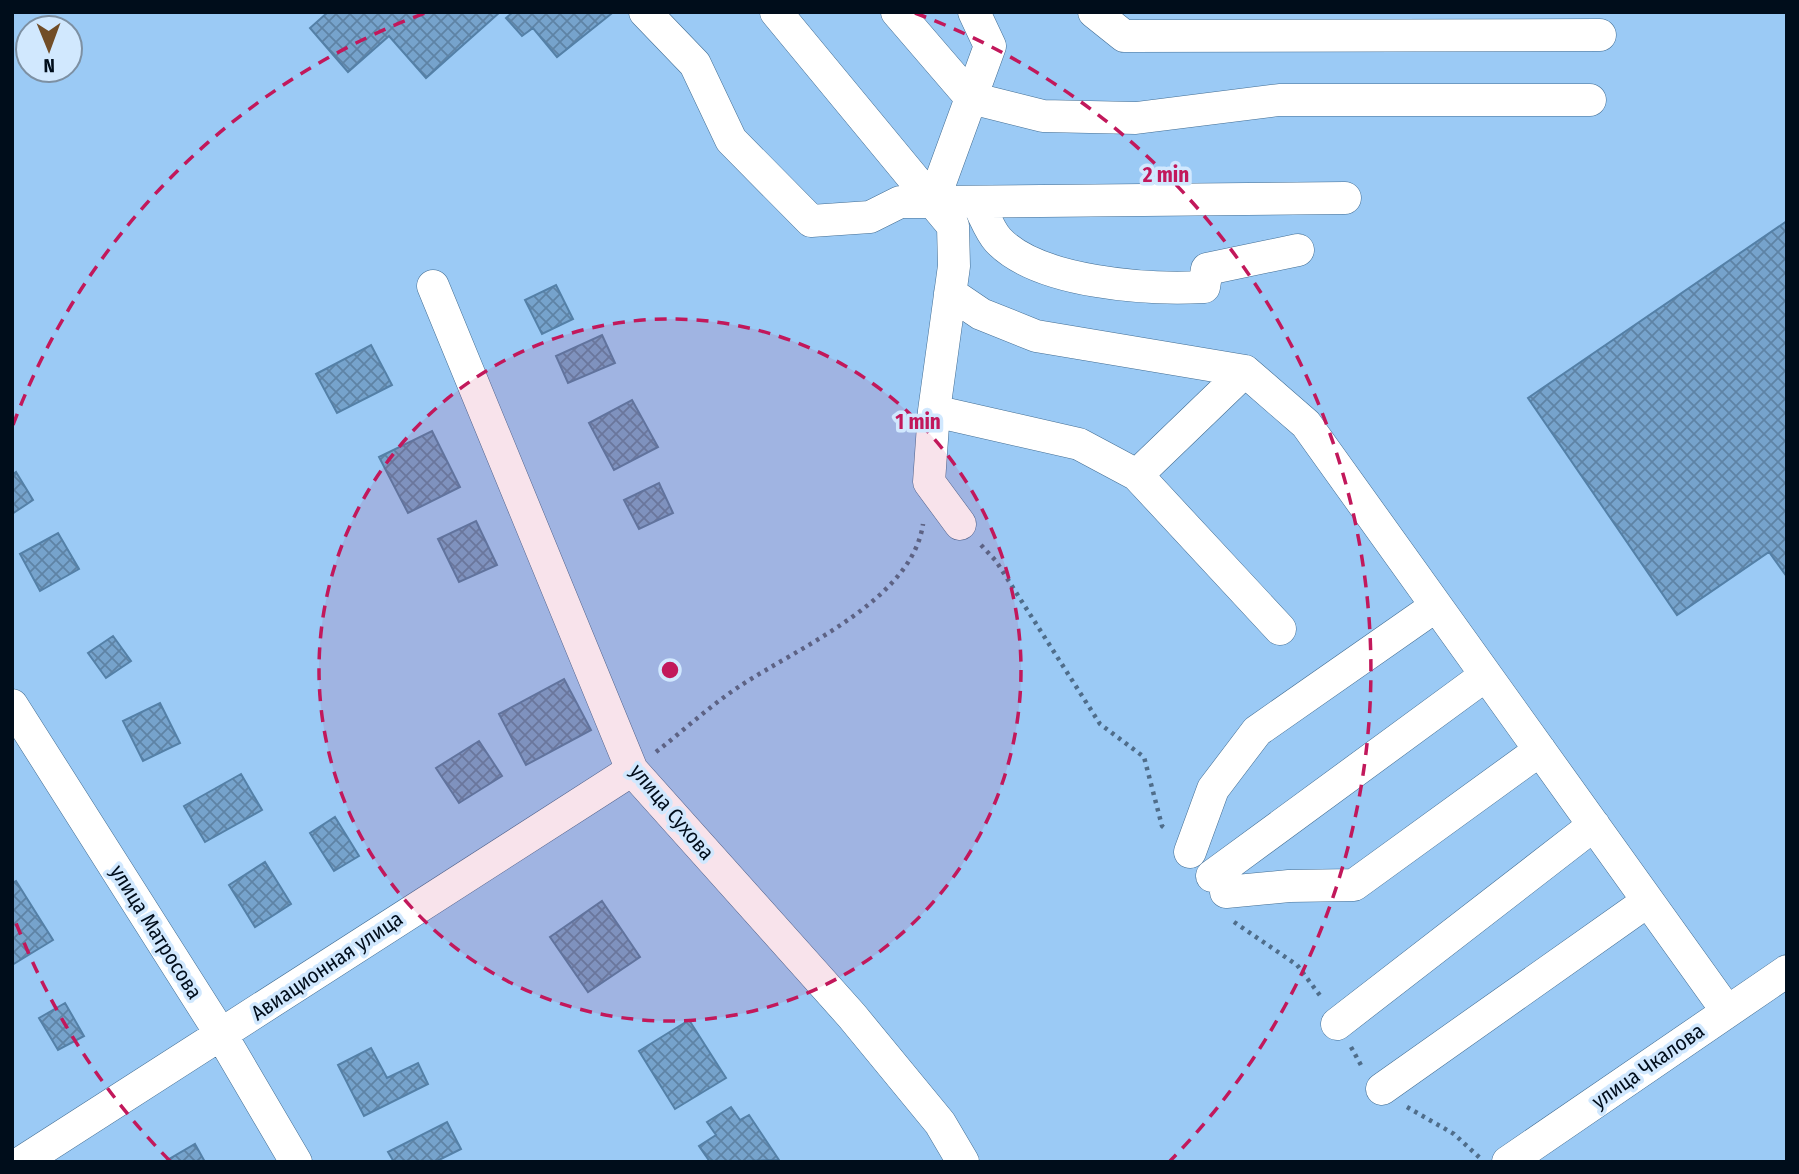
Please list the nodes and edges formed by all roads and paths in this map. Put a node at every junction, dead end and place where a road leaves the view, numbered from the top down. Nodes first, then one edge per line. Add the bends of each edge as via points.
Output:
1 (645, 12) edge
2 (776, 12) edge
3 (897, 12) edge
4 (974, 12) edge
5 (1094, 12) edge
6 (1600, 35) dead end
7 (971, 99) junction
8 (1590, 100) dead end
9 (1345, 198) dead end
10 (933, 202) junction
11 (977, 202) junction
12 (1298, 250) dead end
13 (433, 286) dead end
14 (950, 293) junction
15 (1244, 371) junction
16 (933, 411) junction
17 (1137, 475) junction
18 (929, 482) junction
19 (960, 524) dead end
20 (1436, 606) junction
21 (1280, 629) dead end
22 (1486, 675) junction
23 (12, 705) edge
24 (1540, 750) junction
25 (632, 770) junction
26 (1594, 825) junction
27 (1190, 852) dead end
28 (1648, 901) junction
29 (1787, 971) edge
30 (1727, 1011) junction
31 (1337, 1024) dead end
32 (222, 1036) junction
33 (1382, 1089) dead end
34 (22, 1162) edge
35 (296, 1162) edge
36 (963, 1162) edge
37 (1508, 1162) edge

1 - 10 street via 695,64 731,140 811,221 870,217 900,202
2 - 10 street
3 - 7 street
4 - 7 street via 990,46
5 - 6 street via 1124,36
7 - 8 street via 1043,116 1136,118 1279,100
7 - 10 street
9 - 11 street
10 - 11 street
10 - 14 street via 953,226
11 - 12 street via 997,239 1022,260 1074,276 1167,289 1205,287 1207,269
13 - 25 street, улица Сухова
14 - 15 street via 981,314 1035,337
14 - 16 street
15 - 17 street
15 - 20 street via 1306,424
16 - 17 street via 1079,444
16 - 18 street
17 - 21 street
18 - 19 street
18 - 25 path via 920,543 878,599 739,687
20 - 22 street
20 - 27 street via 1257,731 1213,789
22 - 24 street
22 - 24 street via 1219,884 1354,885
23 - 32 street, улица Матросова
24 - 26 street
25 - 32 street, Авиационная улица
25 - 36 street, улица Сухова via 852,1016 940,1123
26 - 28 street
26 - 31 street
28 - 30 street
28 - 33 street
29 - 30 street, улица Чкалова
30 - 37 street, улица Чкалова
32 - 34 street, Авиационная улица
32 - 35 street, улица Матросова

